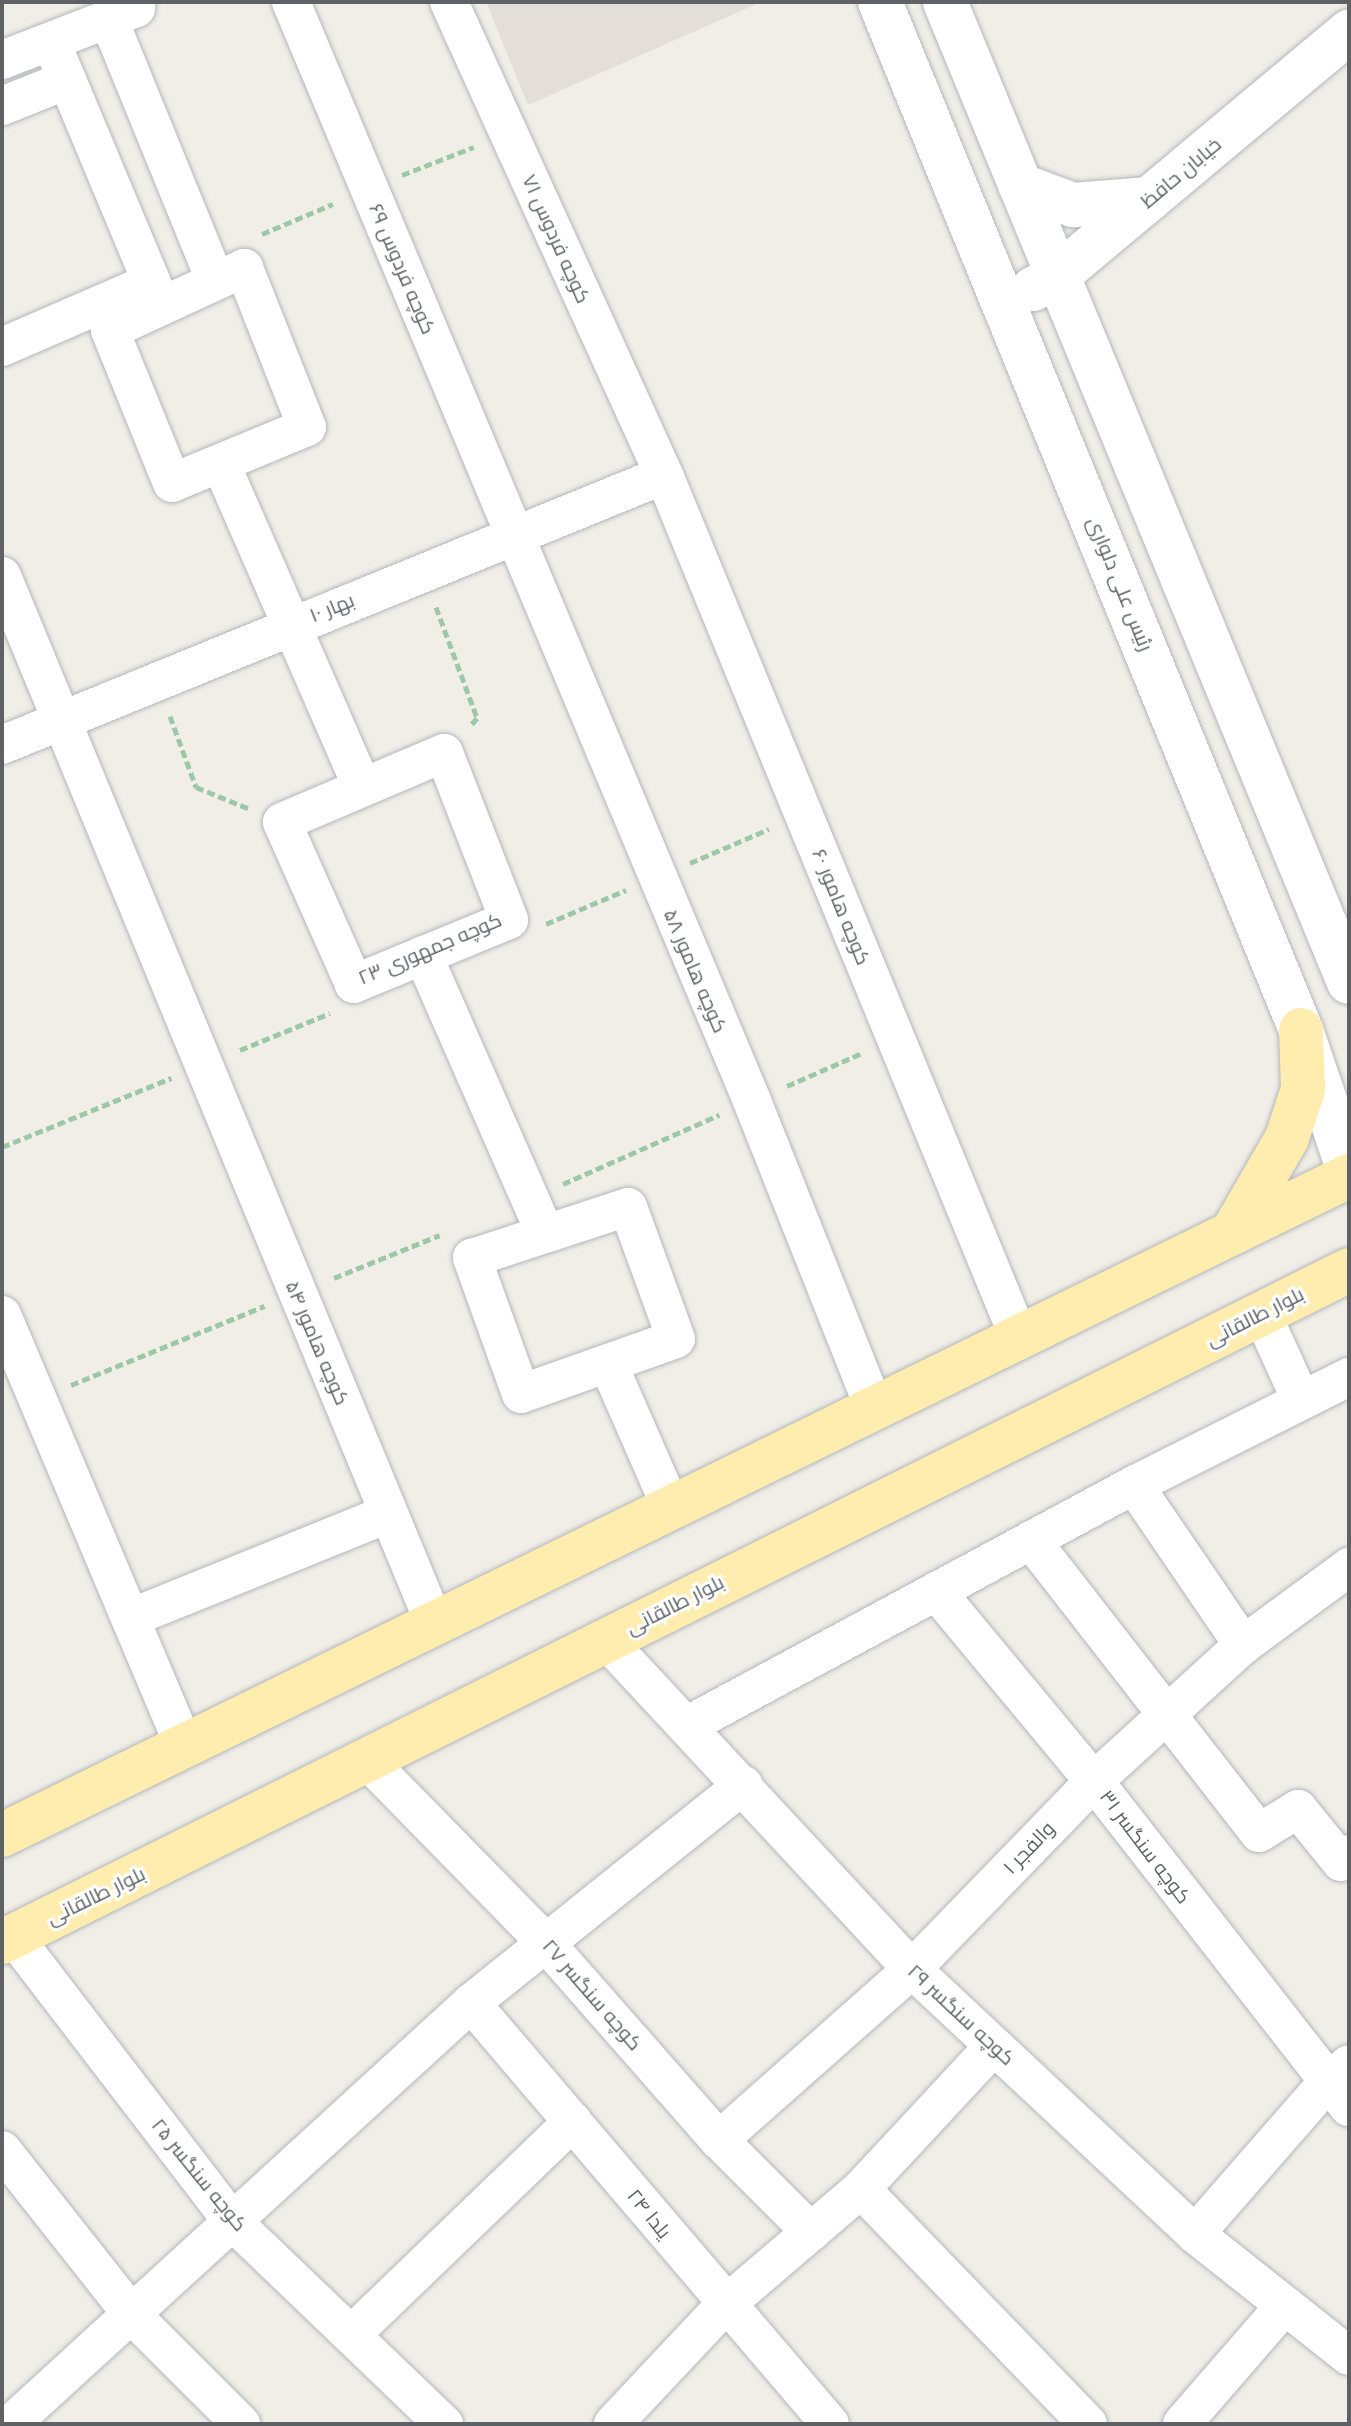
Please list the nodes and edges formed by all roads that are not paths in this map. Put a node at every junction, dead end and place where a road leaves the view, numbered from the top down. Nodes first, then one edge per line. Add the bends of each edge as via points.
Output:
1 (291, 2) edge
2 (449, 2) edge
3 (880, 2) edge
4 (945, 2) edge
5 (126, 10) edge
6 (1349, 32) edge
7 (52, 44) junction
8 (2, 60) edge
9 (67, 80) junction
10 (2, 106) edge
11 (1020, 185) junction
12 (1150, 199) junction
13 (211, 269) junction
14 (1057, 276) junction
15 (155, 294) junction
16 (1006, 303) junction
17 (2, 347) edge
18 (221, 464) junction
19 (664, 475) junction
20 (514, 535) junction
21 (2, 576) edge
22 (290, 624) junction
23 (62, 720) junction
24 (2, 745) edge
25 (362, 787) junction
26 (1307, 879) junction
27 (1251, 908) junction
28 (423, 955) junction
29 (1349, 982) edge
30 (1301, 1030) junction
31 (1349, 1174) edge
32 (544, 1231) junction
33 (1232, 1233) junction
34 (1349, 1270) edge
35 (1349, 1306) edge
36 (1270, 1308) junction
37 (2, 1315) edge
38 (1019, 1338) junction
39 (609, 1366) junction
40 (1349, 1377) edge
41 (1301, 1400) junction
42 (874, 1408) junction
43 (1134, 1485) junction
44 (671, 1507) junction
45 (388, 1514) junction
46 (1031, 1540) junction
47 (1349, 1567) edge
48 (936, 1591) junction
49 (130, 1618) junction
50 (433, 1620) junction
51 (606, 1640) junction
52 (1243, 1645) junction
53 (1171, 1716) junction
54 (688, 1725) junction
55 (184, 1746) junction
56 (369, 1762) junction
57 (1094, 1781) junction
58 (743, 1785) junction
59 (2, 1835) edge
60 (1349, 1854) edge
61 (8, 1940) edge
62 (544, 1941) junction
63 (912, 1969) junction
64 (471, 2003) junction
65 (994, 2046) junction
66 (1341, 2085) edge
67 (573, 2121) junction
68 (719, 2140) junction
69 (2, 2150) edge
70 (861, 2189) junction
71 (232, 2221) junction
72 (811, 2232) junction
73 (1195, 2234) junction
74 (1285, 2305) junction
75 (724, 2306) junction
76 (133, 2316) junction
77 (351, 2335) junction
78 (1349, 2356) edge
79 (11, 2424) edge
80 (241, 2424) edge
81 (444, 2424) edge
82 (613, 2424) edge
83 (830, 2424) edge
84 (1088, 2424) edge
85 (1182, 2424) edge

1 - 20 street, کوچه فردوس ۶۹
2 - 19 street, کوچه فردوس ۷۱
3 - 16 main road, رئیس علی دلواری
4 - 11 main road
5 - 7 street
5 - 13 street
6 - 12 main road, خیابان حافظ
7 - 8 street
7 - 9 street
9 - 10 street
9 - 15 street
11 - 12 main road via 1073,205
11 - 14 main road
12 - 14 main road, خیابان حافظ
13 - 15 street
13 - 18 street via 244,268 307,427
14 - 16 main road, خیابان حافظ
14 - 26 main road
15 - 17 street
15 - 18 street via 110,330 172,483
16 - 27 main road, رئیس علی دلواری
18 - 22 street
19 - 20 street, بهار ۱۰
19 - 38 street, کوچه هامور ۶۰
20 - 22 street, بهار ۱۰
20 - 42 street, کوچه هامور ۵۸ via 752,1101
21 - 23 street, کوچه هامور ۵۴
22 - 23 street, بهار ۱۰
22 - 25 street
23 - 24 street, بهار ۱۰
23 - 45 street, کوچه هامور ۵۴
25 - 28 street, کوچه جمهوری ۲۳ via 282,822 354,984
25 - 28 street, کوچه جمهوری ۲۳ via 444,753 509,920
26 - 27 main road via 1303,897 1292,908 1271,913
26 - 29 main road
27 - 30 main road, رئیس علی دلواری
28 - 32 street
30 - 31 main road, رئیس علی دلواری
30 - 33 main road via 1303,1089 1287,1138
31 - 33 main road
32 - 39 street via 628,1207 676,1339
32 - 39 street via 472,1258 521,1394
33 - 38 main road
34 - 36 main road, بلوار طالقانی
35 - 36 main road
36 - 41 street
36 - 51 main road, بلوار طالقانی
37 - 49 street
38 - 42 main road
39 - 44 street
40 - 41 street
41 - 43 street
42 - 44 main road
43 - 46 street
43 - 52 street
44 - 50 main road
45 - 49 street
45 - 50 street, کوچه هامور ۵۴
46 - 48 street
46 - 53 street
47 - 52 street, والفجر ۱
48 - 54 street
48 - 57 street, کوچه سنگسر ۳۱
49 - 55 street
50 - 55 main road
51 - 54 street, کوچه سنگسر ۲۹
51 - 56 main road, بلوار طالقانی
52 - 53 street, والفجر ۱
53 - 57 street, والفجر ۱
53 - 60 street via 1259,1833 1298,1809 1341,1862
54 - 58 street, کوچه سنگسر ۲۹
55 - 59 main road
56 - 61 main road, بلوار طالقانی
56 - 62 street, کوچه سنگسر ۲۷
57 - 63 street, والفجر ۱
57 - 66 street, کوچه سنگسر ۳۱
58 - 62 street
58 - 63 street, کوچه سنگسر ۲۹
61 - 71 street, کوچه سنگسر ۲۵
62 - 64 street
62 - 68 street, کوچه سنگسر ۲۷
63 - 65 street, کوچه سنگسر ۲۹
63 - 68 street, والفجر ۱
64 - 67 street, یلدا ۲۴
64 - 71 street
65 - 70 street
65 - 73 street, کوچه سنگسر ۲۹
66 - 73 street
67 - 75 street, یلدا ۲۴
67 - 77 street
68 - 72 street, کوچه سنگسر ۲۷
69 - 76 street
70 - 72 street
70 - 84 street
71 - 76 street
71 - 77 street, کوچه سنگسر ۲۵
72 - 75 street
73 - 74 street, کوچه سنگسر ۲۹
74 - 78 street, کوچه سنگسر ۲۹
74 - 85 street
75 - 82 street
75 - 83 street, یلدا ۲۴
76 - 79 street
76 - 80 street
77 - 81 street, کوچه سنگسر ۲۵

